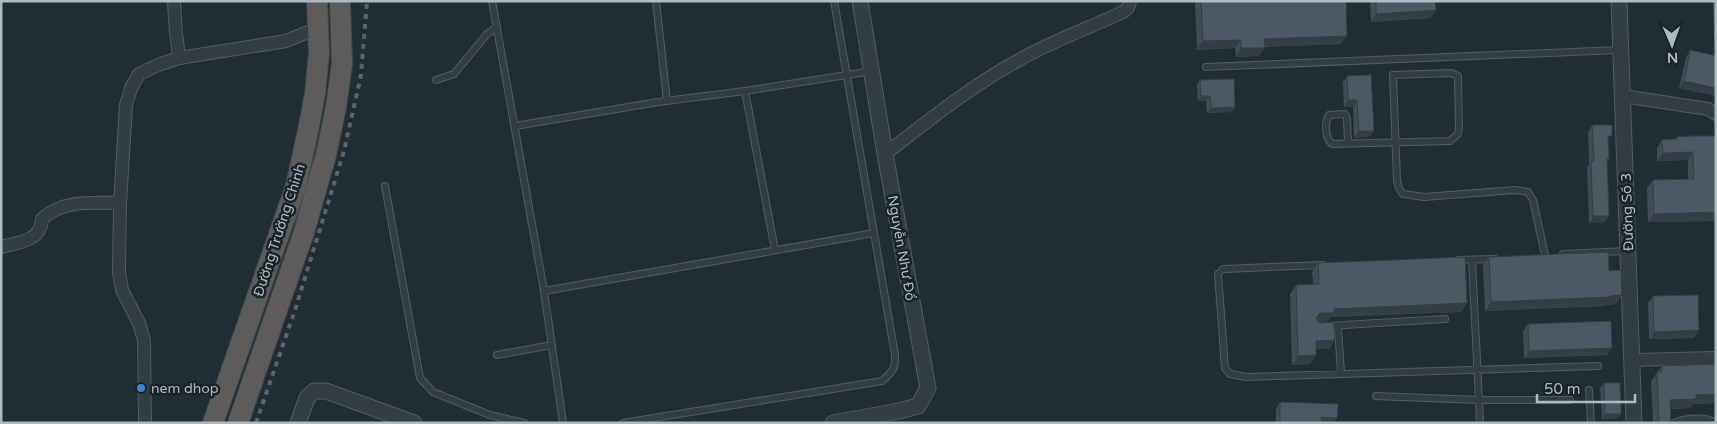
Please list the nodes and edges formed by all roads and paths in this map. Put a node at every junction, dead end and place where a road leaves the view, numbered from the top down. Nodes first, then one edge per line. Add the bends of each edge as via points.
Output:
1 (174, 1) edge
2 (317, 1) edge
3 (340, 1) edge
4 (492, 1) edge
5 (656, 1) edge
6 (834, 1) edge
7 (860, 1) edge
8 (1130, 1) edge
9 (1619, 1) edge
10 (497, 27) junction
11 (318, 28) junction
12 (1621, 50) junction
13 (179, 58) junction
14 (1206, 67) dead end
15 (872, 71) junction
16 (846, 74) junction
17 (436, 80) dead end
18 (745, 91) junction
19 (1623, 96) junction
20 (667, 101) junction
21 (1716, 114) edge
22 (515, 126) junction
23 (1395, 141) junction
24 (1348, 143) junction
25 (885, 154) junction
26 (385, 186) dead end
27 (120, 203) junction
28 (874, 233) junction
29 (1, 247) edge
30 (774, 250) junction
31 (1629, 251) junction
32 (1536, 256) edge
33 (1545, 256) junction
34 (1500, 258) edge
35 (1472, 260) junction
36 (1452, 261) edge
37 (1332, 265) edge
38 (544, 291) junction
39 (1445, 319) dead end
40 (1323, 326) edge
41 (1338, 326) junction
42 (552, 345) junction
43 (496, 355) dead end
44 (1716, 358) edge
45 (1633, 360) junction
46 (1598, 366) dead end
47 (1477, 370) junction
48 (1341, 374) junction
49 (1588, 390) dead end
50 (1376, 396) dead end
51 (1479, 400) junction
52 (1570, 400) dead end
53 (145, 423) edge
54 (213, 423) edge
55 (238, 423) edge
56 (298, 423) edge
57 (414, 423) edge
58 (524, 423) edge
59 (563, 423) edge
60 (623, 423) edge
61 (833, 423) edge
62 (1480, 423) edge
63 (1591, 423) edge
64 (1634, 423) edge
65 (1674, 423) edge
66 (1715, 423) edge

1 - 13 street
2 - 11 highway, Đường Trường Chinh
3 - 55 highway, Đường Trường Chinh via 342,64 326,155 304,232
4 - 10 lane
5 - 20 lane
6 - 16 lane
7 - 15 street, Nguyễn Như Đổ
8 - 25 street via 1123,12 1042,47 998,72
9 - 12 street, Đường Số 3
10 - 17 lane via 487,34 454,74
10 - 22 lane
11 - 13 street via 286,40
11 - 54 highway, Đường Trường Chinh via 319,53 314,94 296,186
12 - 14 lane
12 - 19 street, Đường Số 3
13 - 27 street via 140,74 131,88 126,105
15 - 16 lane
15 - 25 street, Nguyễn Như Đổ
16 - 18 lane
16 - 28 lane
18 - 20 lane
18 - 30 lane
19 - 21 street via 1708,109
19 - 31 street, Đường Số 3
20 - 22 lane
22 - 38 lane
23 - 23 lane via 1392,75 1451,73 1458,76 1459,129 1455,137 1450,141
23 - 24 lane
23 - 33 lane via 1398,188 1403,194 1424,197 1515,190 1528,192 1533,200
24 - 24 lane via 1345,114 1329,116 1328,140 1332,144
25 - 61 street, Nguyễn Như Đổ via 928,388 918,406
26 - 58 lane via 420,378 433,392
27 - 29 street via 65,205 42,218 42,228 34,237
27 - 53 street via 119,272 122,290 144,340
28 - 30 lane
28 - 60 lane via 896,364 892,373 882,381
30 - 38 lane
31 - 33 lane
31 - 45 street, Đường Số 3
32 - 33 lane
34 - 35 lane
35 - 36 lane
35 - 47 lane
37 - 48 lane via 1223,269 1218,274 1225,368 1230,374 1246,377
38 - 42 lane
39 - 41 lane
40 - 41 lane
41 - 48 lane
42 - 43 lane
42 - 59 lane
44 - 45 street
45 - 64 street, Đường Số 3
46 - 47 lane
47 - 48 lane
47 - 51 lane
49 - 63 lane
50 - 51 lane
51 - 52 lane
51 - 62 lane
56 - 57 street via 307,398 314,391 326,391
65 - 66 lane via 1709,419

